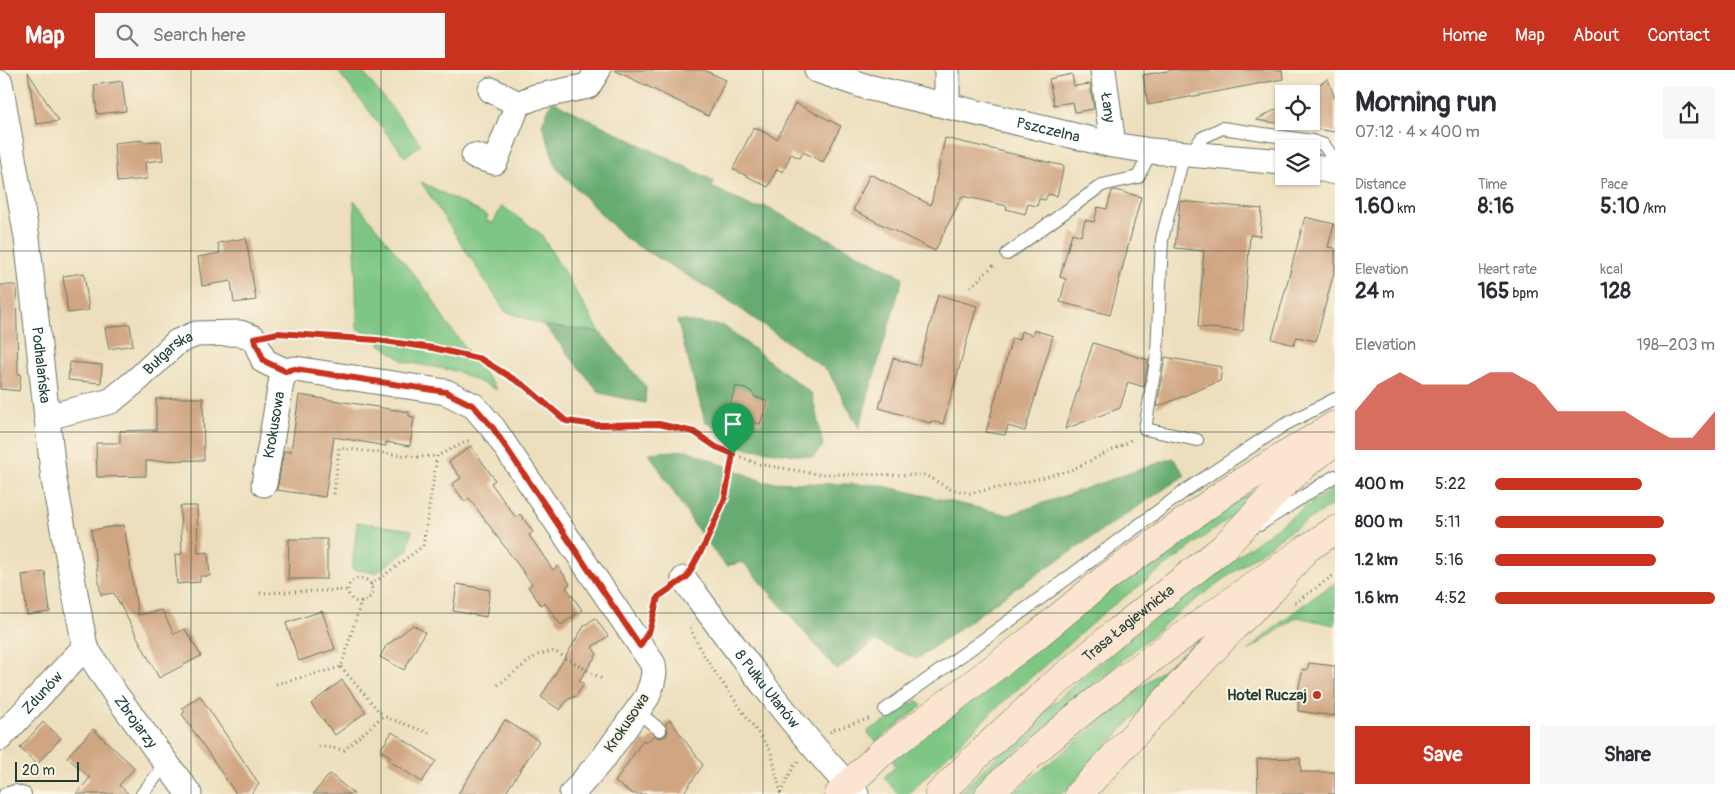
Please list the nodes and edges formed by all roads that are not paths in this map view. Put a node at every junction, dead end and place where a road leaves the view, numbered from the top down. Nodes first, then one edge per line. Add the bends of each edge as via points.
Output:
1 (598, 70) edge
2 (817, 70) edge
3 (946, 70) edge
4 (1103, 70) edge
5 (0, 83) edge
6 (491, 90) dead end
7 (518, 104) junction
8 (947, 106) junction
9 (1113, 145) junction
10 (1151, 151) junction
11 (1190, 154) junction
12 (474, 156) dead end
13 (1275, 161) edge
14 (1335, 161) edge
15 (1320, 168) edge
16 (1335, 172) edge
17 (1006, 254) road end
18 (285, 371) junction
19 (1335, 399) edge
20 (47, 417) junction
21 (1335, 425) edge
22 (1198, 440) dead end
23 (1335, 442) edge
24 (1332, 477) edge
25 (264, 484) dead end
26 (1335, 522) edge
27 (1335, 530) edge
28 (1223, 548) junction
29 (1306, 549) junction
30 (678, 588) road end
31 (85, 647) junction
32 (886, 710) road end
33 (637, 711) junction
34 (660, 730) dead end
35 (0, 738) edge
36 (166, 764) junction
37 (848, 791) edge
38 (5, 794) edge
39 (25, 794) edge
40 (142, 794) edge
41 (189, 794) edge
42 (572, 794) edge
43 (939, 794) edge
44 (989, 794) edge
45 (1079, 794) edge

1 - 7 street via 588,86 534,97
2 - 8 street, Pszczelna via 867,87
3 - 8 street
4 - 9 street, Łany
5 - 20 street, Podhalańska via 27,238
6 - 7 street
7 - 12 street via 495,162
8 - 9 street, Pszczelna
9 - 10 street, Pszczelna
10 - 11 street, Pszczelna
10 - 17 lane via 1138,177 1102,185
11 - 13 street, Pszczelna
11 - 14 lane via 1202,138 1222,128 1312,141 1324,145
11 - 22 lane via 1181,165 1162,239 1157,355 1145,429
15 - 16 street
18 - 20 street, Bułgarska via 264,361 254,338 240,332 196,334 177,342 111,401
18 - 25 street, Krokusowa
18 - 33 street, Krokusowa via 295,369 446,392 474,406 493,428 653,664 652,683
19 - 32 lane via 1284,425 1189,488
20 - 31 street, Podhalańska via 54,480
21 - 37 main road via 1230,489 1106,578 1036,636 879,755
23 - 28 main road via 1302,467
24 - 28 lane, Trasa Łagiewnicka
26 - 29 lane
27 - 29 main road
28 - 43 main road, Trasa Łagiewnicka via 1049,689
29 - 44 main road via 1124,681 1034,752
29 - 45 main road via 1272,590
30 - 37 street, 8 Pułku Ułanów via 750,668
31 - 35 street, Zdunów
31 - 36 street, Zbrojarzy
33 - 34 lane
33 - 42 street, Krokusowa via 606,756
36 - 40 lane
36 - 41 street, Zbrojarzy
38 - 39 lane via 15,791

